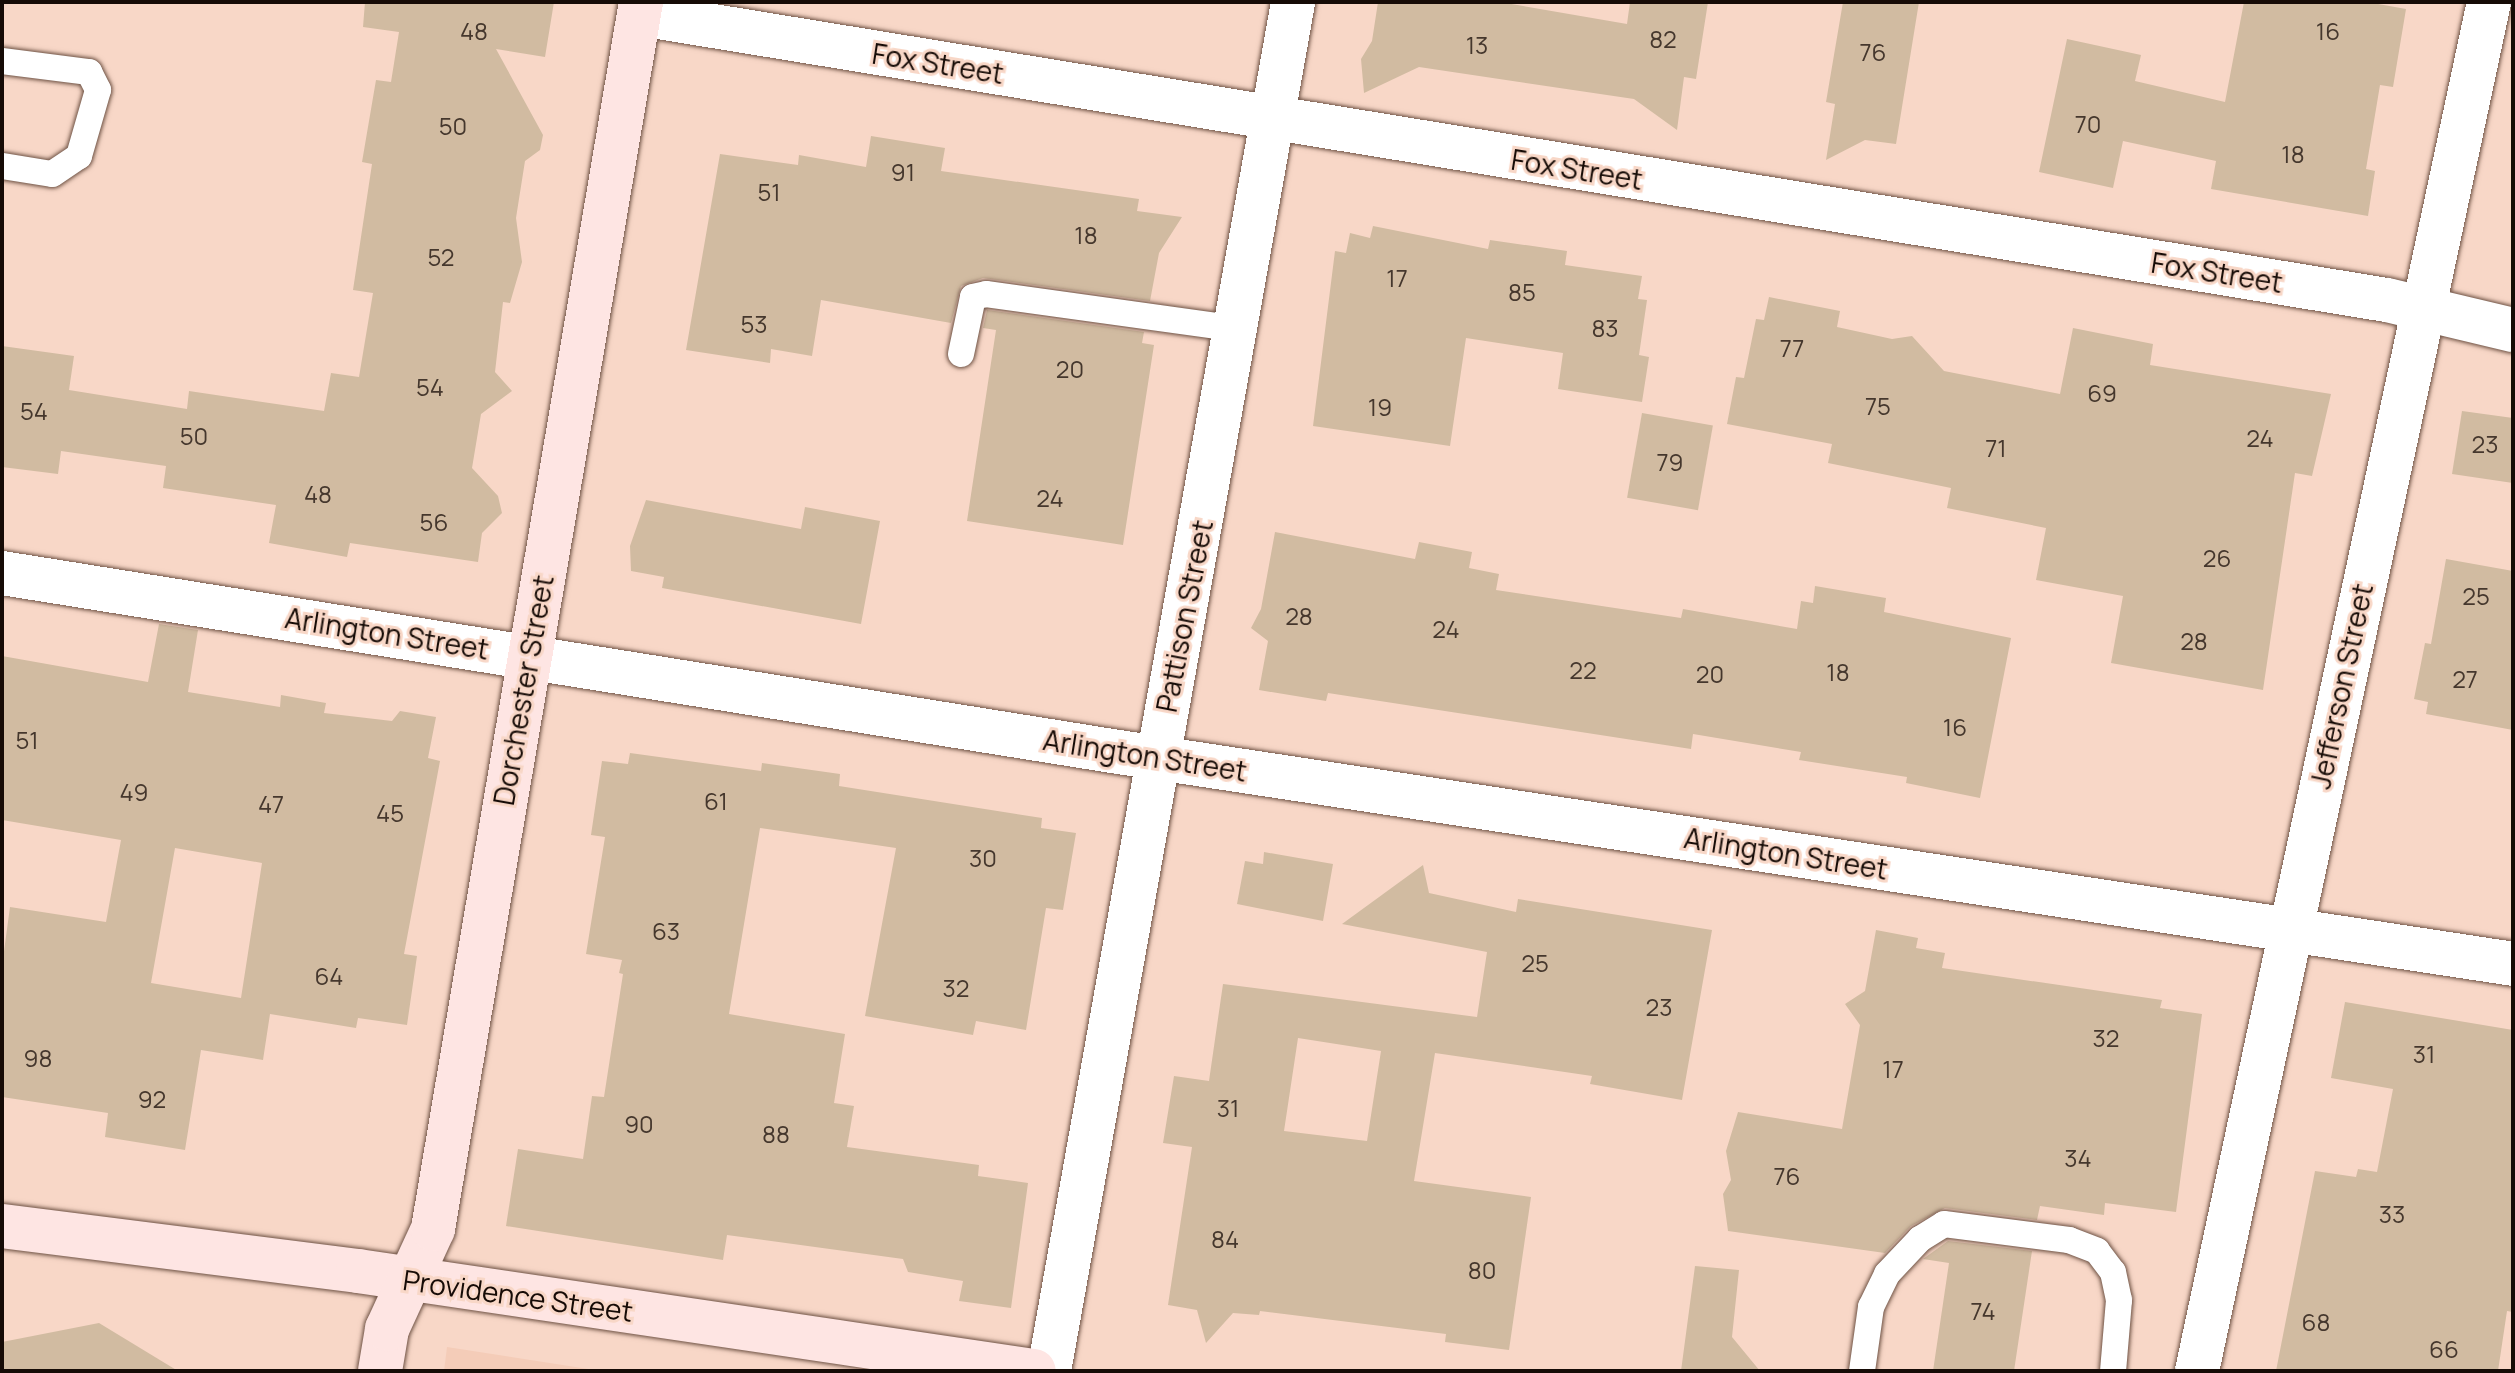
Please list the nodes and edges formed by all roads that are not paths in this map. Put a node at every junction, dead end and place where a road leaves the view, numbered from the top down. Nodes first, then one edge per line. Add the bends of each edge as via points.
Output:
1 (1293, 2) edge
2 (2489, 2) edge
3 (640, 8) edge
4 (2, 61) edge
5 (1274, 119) junction
6 (2, 166) edge
7 (2427, 308) junction
8 (1238, 329) junction
9 (2513, 330) edge
10 (961, 354) dead end
11 (2, 573) edge
12 (528, 655) junction
13 (1157, 757) junction
14 (2290, 929) junction
15 (2513, 964) edge
16 (2, 1226) edge
17 (410, 1280) junction
18 (380, 1371) edge
19 (1034, 1371) edge
20 (1049, 1371) edge
21 (1862, 1371) edge
22 (2113, 1371) edge
23 (2197, 1371) edge

1 - 5 street, Pattison Street
2 - 7 street, Jefferson Street
3 - 5 street, Fox Street
3 - 12 street, Dorchester Street
4 - 6 lane via 89,72 98,90 79,156 52,174
5 - 7 street, Fox Street
5 - 8 street, Pattison Street
7 - 9 street, Fox Street
7 - 14 street, Jefferson Street via 2387,469
8 - 10 lane via 986,294 973,297
8 - 13 street, Pattison Street
11 - 12 street, Arlington Street
12 - 13 street, Arlington Street
12 - 17 street, Dorchester Street via 433,1229
13 - 14 street, Arlington Street
13 - 20 street, Pattison Street
14 - 15 street, Arlington Street
14 - 23 street, Jefferson Street
16 - 17 street, Providence Street
17 - 18 street, Dorchester Street via 387,1329
17 - 19 street, Providence Street
21 - 22 lane via 1871,1307 1887,1274 1920,1239 1944,1224 2069,1240 2097,1251 2113,1272 2119,1300

